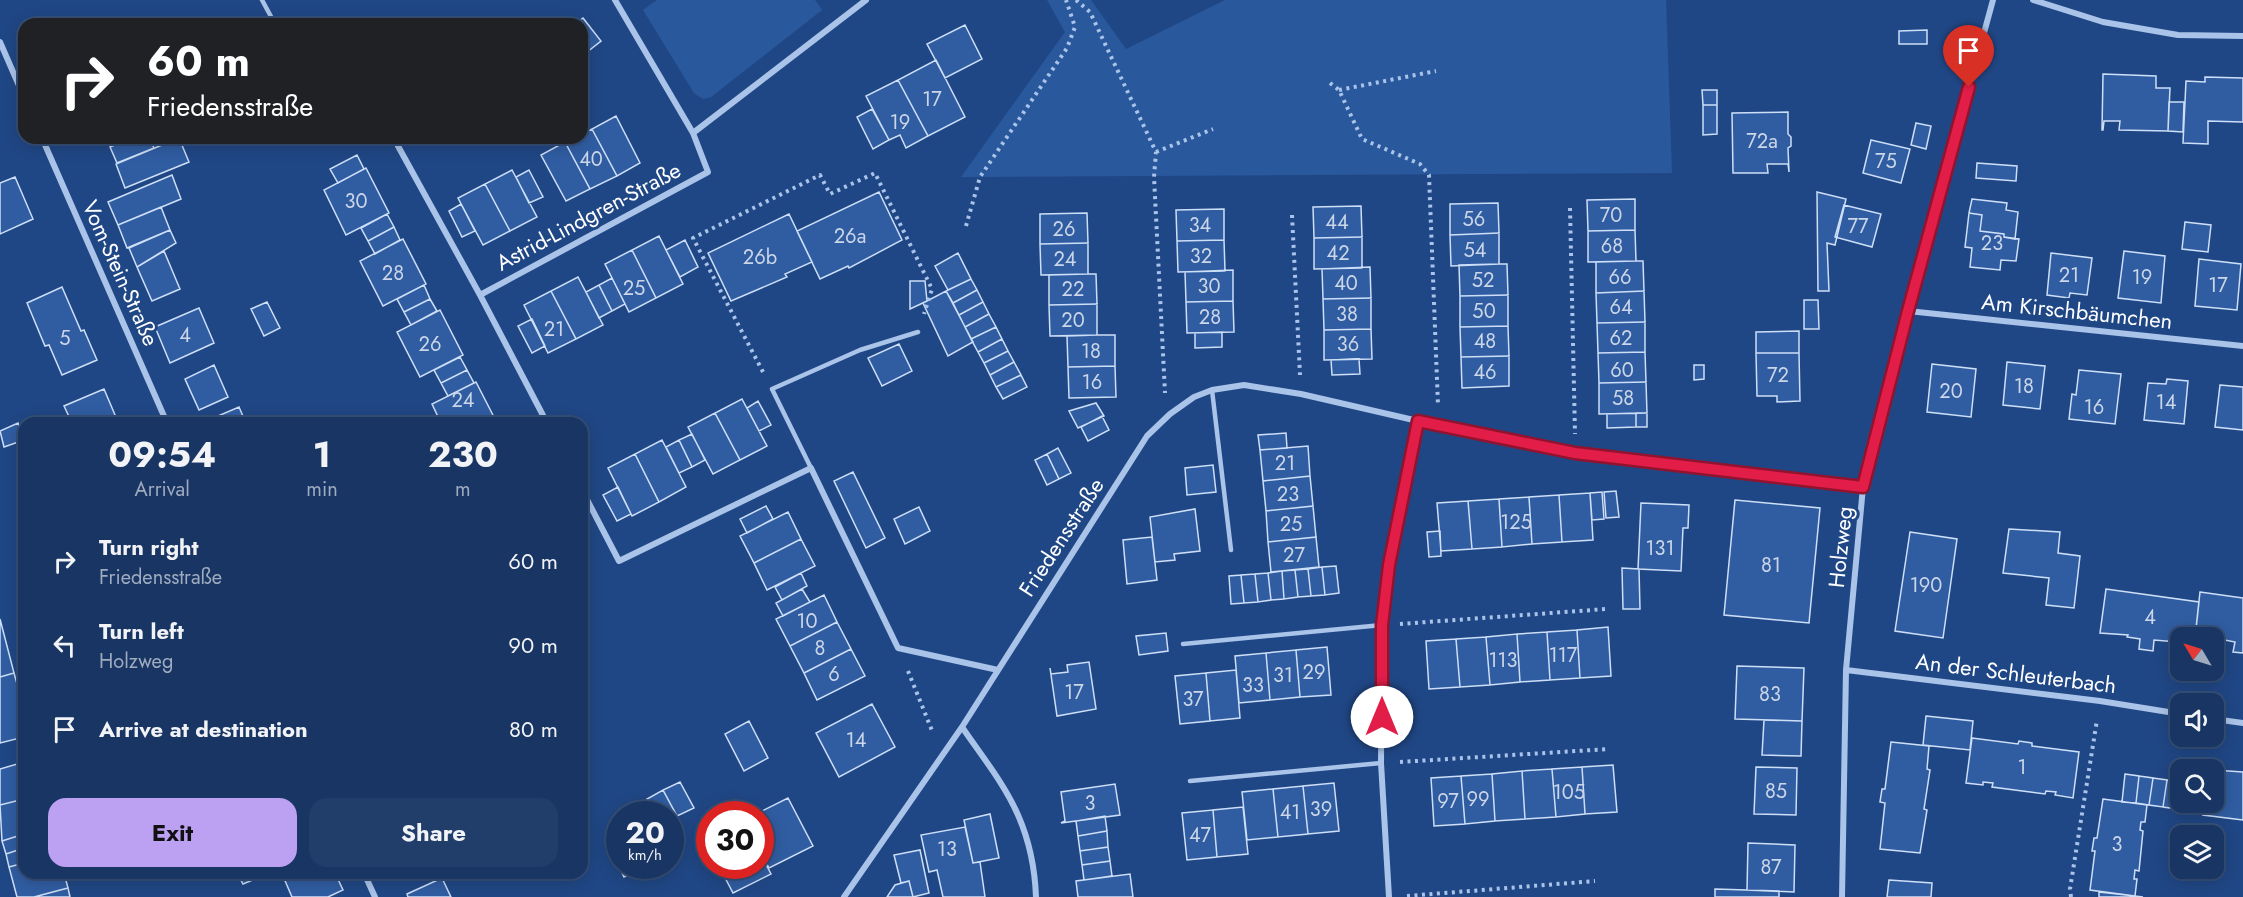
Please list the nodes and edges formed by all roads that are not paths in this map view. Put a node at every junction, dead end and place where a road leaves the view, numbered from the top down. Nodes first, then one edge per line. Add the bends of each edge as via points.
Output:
1 (262, 0) edge
2 (615, 0) edge
3 (866, 0) edge
4 (1993, 0) edge
5 (2033, 0) edge
6 (272, 18) edge
7 (2243, 36) edge
8 (0, 42) edge
9 (18, 83) edge
10 (693, 133) junction
11 (45, 144) edge
12 (398, 146) dead end
13 (480, 295) junction
14 (1908, 311) junction
15 (918, 332) road end
16 (2243, 346) edge
17 (1212, 390) junction
18 (164, 417) edge
19 (544, 417) edge
20 (1418, 421) junction
21 (811, 468) junction
22 (1863, 487) junction
23 (588, 502) edge
24 (1231, 550) dead end
25 (1382, 625) junction
26 (1183, 644) dead end
27 (998, 670) junction
28 (1846, 670) junction
29 (2170, 712) edge
30 (2224, 720) edge
31 (2243, 723) edge
32 (962, 727) junction
33 (1381, 763) junction
34 (1190, 781) dead end
35 (367, 879) edge
36 (375, 897) edge
37 (844, 897) edge
38 (1036, 897) edge
39 (1389, 897) edge
40 (1842, 897) edge

1 - 6 lane
2 - 10 street, Astrid-Lindgren-Straße
3 - 10 street, Astrid-Lindgren-Straße
4 - 14 street, Holzweg
5 - 7 street via 2103,22 2178,35
8 - 9 street
10 - 13 street, Astrid-Lindgren-Straße via 708,172
11 - 18 street, Vom-Stein-Straße
12 - 13 street, Astrid-Lindgren-Straße
13 - 19 street, Astrid-Lindgren-Straße
14 - 16 street, Am Kirschbäumchen
14 - 22 street, Holzweg
15 - 21 lane via 860,350 772,389
17 - 20 street, Friedensstraße via 1244,385
17 - 24 lane
17 - 27 street, Friedensstraße via 1194,397 1147,436
20 - 22 street, Friedensstraße via 1575,453
20 - 25 street via 1392,545
21 - 23 street via 619,561
21 - 27 street via 898,648
22 - 28 street, Holzweg
25 - 26 lane
25 - 33 street
27 - 32 street, Friedensstraße
28 - 29 street, An der Schleuterbach
28 - 40 street, Holzweg
30 - 31 street
32 - 37 street, Friedensstraße
32 - 38 street via 1018,815 1035,872
33 - 34 lane
33 - 39 street
35 - 36 street

